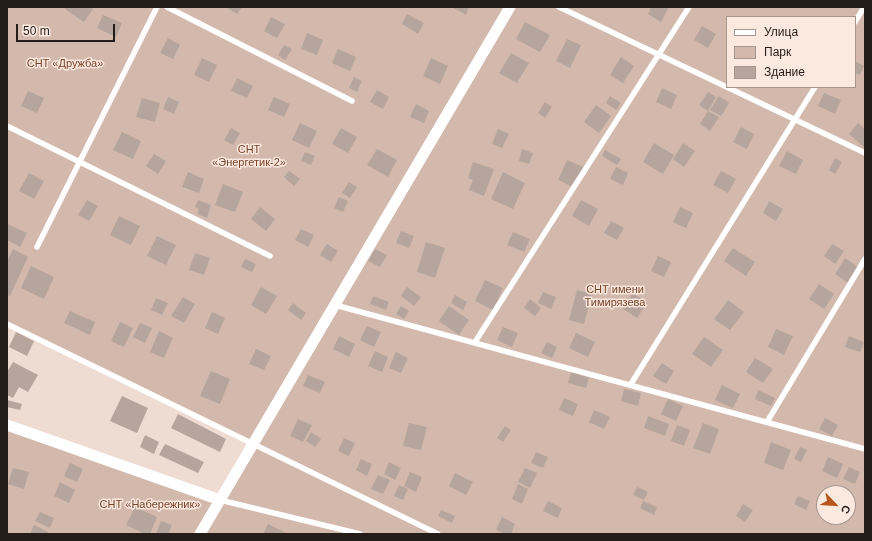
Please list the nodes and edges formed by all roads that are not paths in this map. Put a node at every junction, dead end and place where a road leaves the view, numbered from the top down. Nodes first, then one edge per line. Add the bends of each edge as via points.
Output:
1 (157, 7) edge
2 (166, 7) edge
3 (510, 7) edge
4 (559, 7) edge
5 (689, 7) edge
6 (864, 7) edge
7 (856, 20) edge
8 (659, 55) junction
9 (726, 87) edge
10 (728, 88) edge
11 (813, 88) edge
12 (352, 101) dead end
13 (794, 120) junction
14 (7, 126) edge
15 (865, 154) edge
16 (79, 162) junction
17 (37, 246) dead end
18 (270, 256) dead end
19 (865, 259) edge
20 (335, 305) junction
21 (7, 324) edge
22 (475, 342) junction
23 (631, 384) junction
24 (767, 422) junction
25 (7, 425) edge
26 (253, 444) junction
27 (865, 449) edge
28 (220, 500) junction
29 (350, 533) edge
30 (200, 534) edge
31 (360, 534) edge
32 (438, 534) edge

1 - 16 lane
2 - 12 lane
3 - 20 street
4 - 8 lane
5 - 8 lane
6 - 7 lane
8 - 9 lane
8 - 22 lane
10 - 13 lane
11 - 13 lane
13 - 15 lane
13 - 23 lane
14 - 16 lane
16 - 17 lane
16 - 18 lane
19 - 24 lane
20 - 22 lane
20 - 26 street
21 - 26 lane
22 - 23 lane
23 - 24 lane
24 - 27 lane
25 - 28 street
26 - 28 street
26 - 32 lane
28 - 29 lane
28 - 30 street
29 - 31 lane

